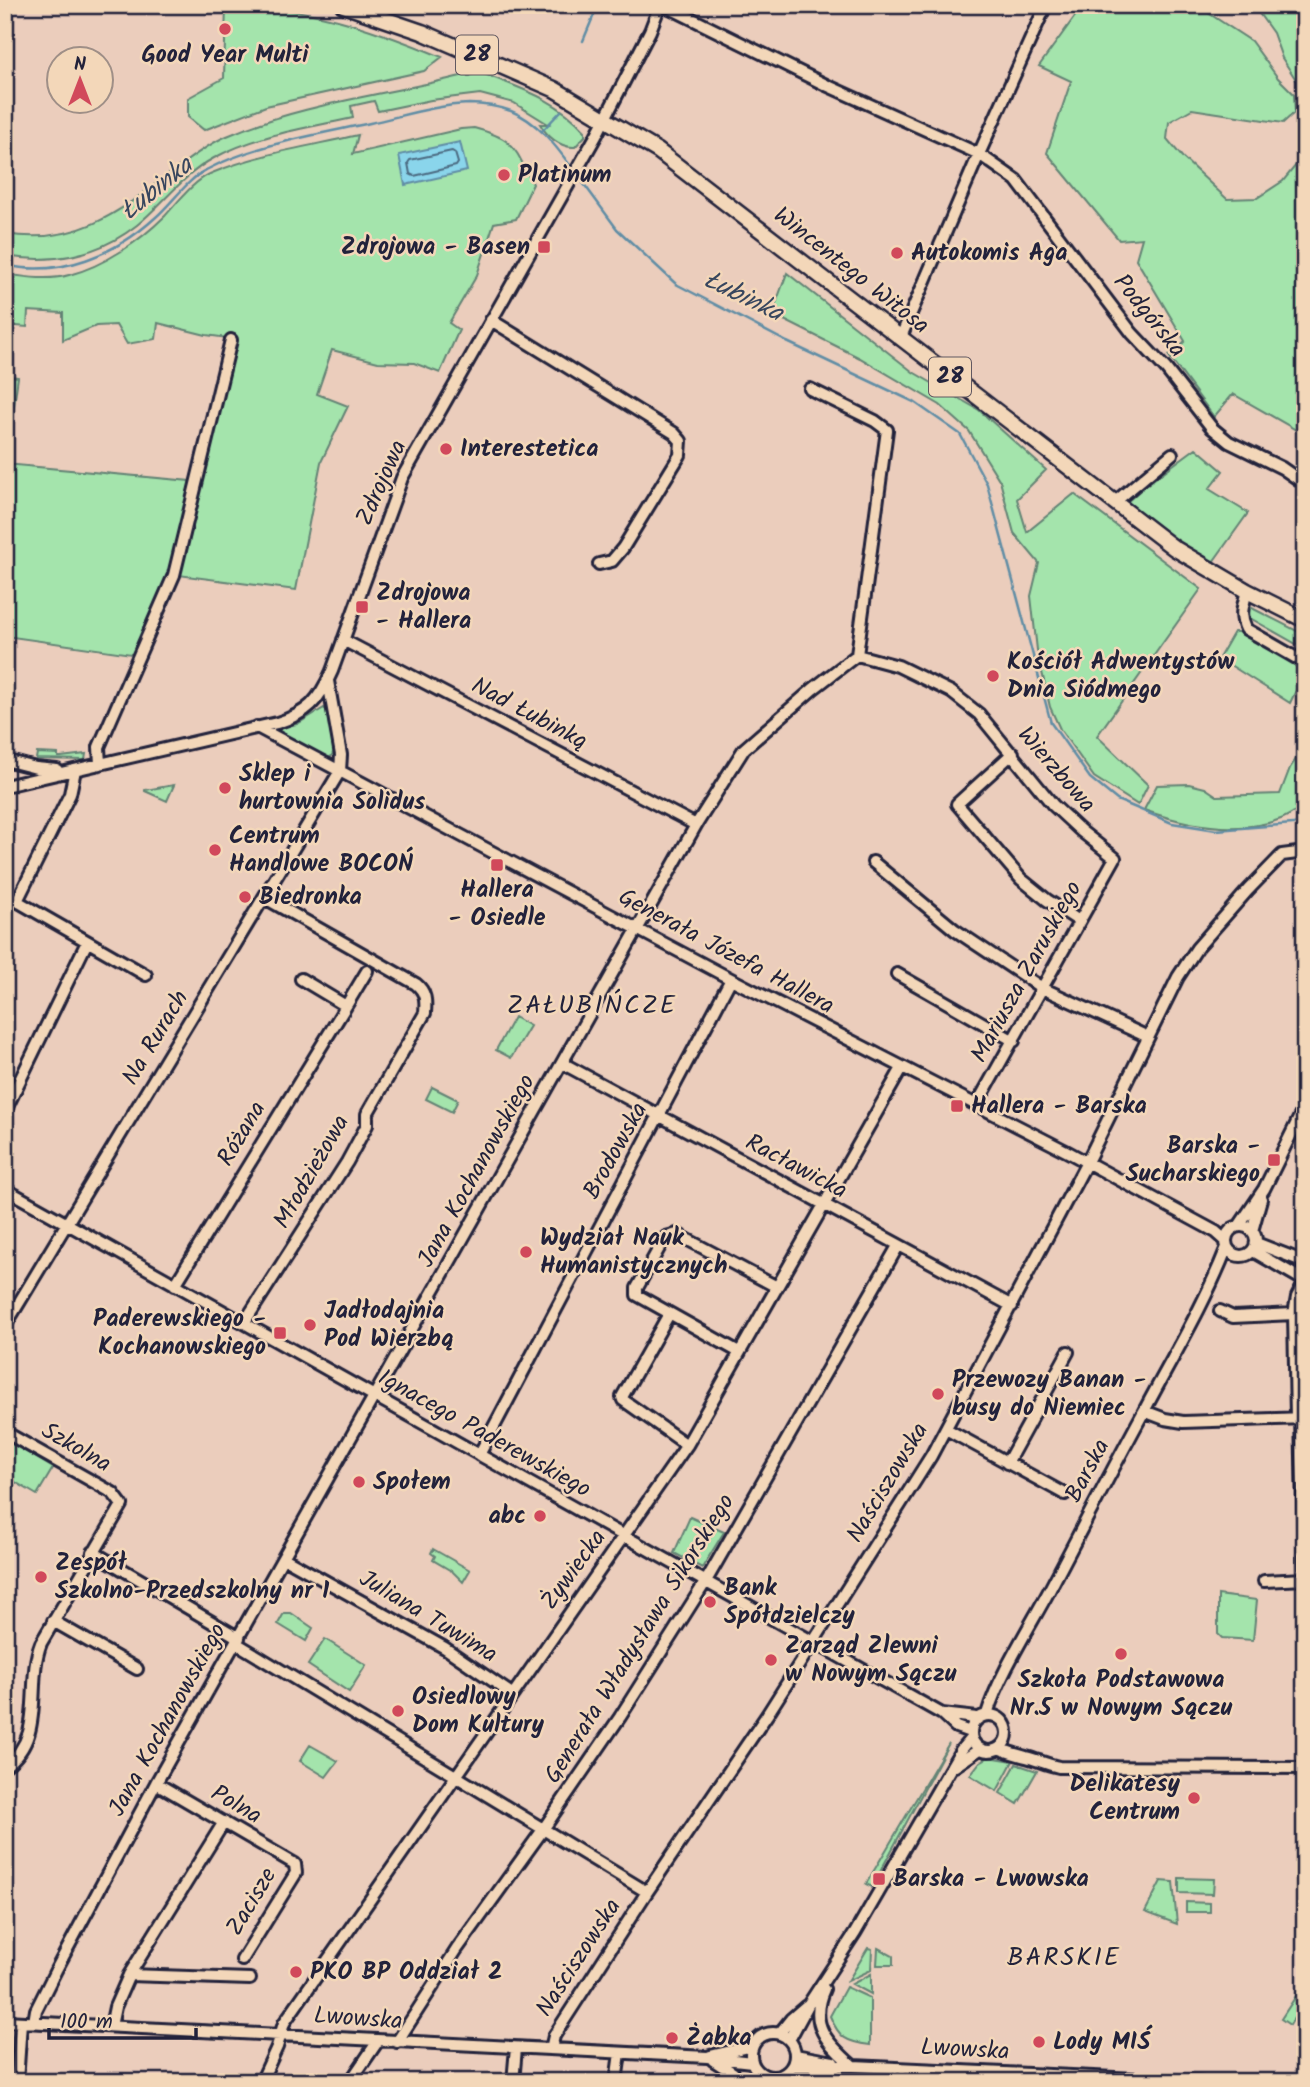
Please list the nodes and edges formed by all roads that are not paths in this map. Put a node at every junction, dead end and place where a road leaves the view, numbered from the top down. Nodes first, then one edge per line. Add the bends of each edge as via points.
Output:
1 (343, 5) edge
2 (662, 5) edge
3 (1046, 5) edge
4 (605, 118) junction
5 (979, 154) junction
6 (491, 320) junction
7 (900, 339) junction
8 (231, 340) dead end
9 (810, 389) dead end
10 (1172, 454) dead end
11 (1305, 484) edge
12 (1115, 502) junction
13 (599, 564) dead end
14 (1247, 591) junction
15 (1305, 620) edge
16 (343, 640) junction
17 (857, 655) junction
18 (1305, 663) edge
19 (328, 680) junction
20 (257, 727) junction
21 (1013, 753) junction
22 (5, 760) edge
23 (100, 764) junction
24 (75, 769) junction
25 (340, 771) junction
26 (5, 786) edge
27 (696, 825) junction
28 (1305, 852) edge
29 (1115, 858) joint
30 (873, 863) dead end
31 (265, 898) junction
32 (17, 901) junction
33 (5, 905) edge
34 (1079, 921) junction
35 (637, 929) junction
36 (87, 942) junction
37 (367, 971) dead end
38 (897, 974) dead end
39 (146, 975) dead end
40 (301, 979) dead end
41 (731, 979) junction
42 (1042, 988) junction
43 (346, 1006) junction
44 (1148, 1037) junction
45 (1014, 1041) junction
46 (562, 1063) junction
47 (902, 1068) junction
48 (976, 1106) junction
49 (1305, 1106) edge
50 (5, 1111) edge
51 (659, 1116) junction
52 (1087, 1162) junction
53 (5, 1189) edge
54 (1264, 1189) junction
55 (823, 1206) junction
56 (66, 1223) junction
57 (1252, 1230) junction
58 (1231, 1236) junction
59 (898, 1246) junction
60 (1254, 1247) junction
61 (1238, 1256) junction
62 (1305, 1262) edge
63 (1216, 1277) junction
64 (1305, 1282) edge
65 (175, 1285) junction
66 (777, 1287) junction
67 (1012, 1306) junction
68 (1220, 1311) dead end
69 (669, 1314) junction
70 (1294, 1314) junction
71 (244, 1324) junction
72 (5, 1325) edge
73 (739, 1352) junction
74 (1068, 1352) dead end
75 (375, 1397) junction
76 (1144, 1410) junction
77 (1301, 1418) edge
78 (946, 1429) junction
79 (5, 1432) edge
80 (687, 1445) junction
81 (479, 1455) junction
82 (1007, 1463) junction
83 (1065, 1494) dead end
84 (624, 1536) junction
85 (93, 1552) junction
86 (284, 1558) junction
87 (1305, 1568) edge
88 (1305, 1579) edge
89 (706, 1581) junction
90 (1264, 1581) dead end
91 (53, 1621) junction
92 (238, 1640) junction
93 (813, 1643) junction
94 (137, 1669) dead end
95 (1000, 1685) junction
96 (512, 1694) junction
97 (943, 1714) junction
98 (982, 1716) junction
99 (1000, 1718) junction
100 (971, 1735) junction
101 (1003, 1744) junction
102 (980, 1749) junction
103 (7, 1761) edge
104 (953, 1768) junction
105 (1305, 1768) edge
106 (454, 1776) junction
107 (156, 1783) junction
108 (224, 1822) junction
109 (542, 1831) junction
110 (295, 1864) joint
111 (647, 1892) junction
112 (242, 1960) dead end
113 (832, 1971) junction
114 (129, 1975) junction
115 (250, 1979) dead end
116 (5, 2021) edge
117 (21, 2022) junction
118 (34, 2022) junction
119 (111, 2026) junction
120 (279, 2035) junction
121 (784, 2037) junction
122 (378, 2041) junction
123 (397, 2042) junction
124 (752, 2046) junction
125 (516, 2048) junction
126 (551, 2049) junction
127 (621, 2053) junction
128 (707, 2057) junction
129 (794, 2060) junction
130 (751, 2062) junction
131 (853, 2066) junction
132 (764, 2078) edge
133 (1124, 2080) edge
134 (17, 2082) edge
135 (261, 2082) edge
136 (350, 2082) edge
137 (513, 2082) edge
138 (616, 2082) edge
139 (738, 2082) edge
140 (794, 2082) edge
141 (1201, 2082) edge

1 - 4 main road, Wincentego Witosa / 28 via 464,50 554,89
2 - 4 street, Zdrojowa
2 - 5 street, Podgórska
3 - 5 street
4 - 6 street, Zdrojowa
4 - 7 main road, Wincentego Witosa / 28 via 658,151
5 - 7 street
5 - 11 street, Podgórska via 1016,180 1132,333 1212,428
6 - 13 street via 681,441 680,456 623,548 612,561
6 - 16 street, Zdrojowa via 402,478
7 - 12 main road, Wincentego Witosa / 28
8 - 23 street via 174,575 99,747
9 - 17 street via 887,430
10 - 12 street
12 - 14 main road, Wincentego Witosa / 28 via 1174,548
14 - 15 main road, Wincentego Witosa / 28
14 - 18 street via 1241,611 1246,629
16 - 19 street, Zdrojowa
16 - 27 street, Nad Łubinką
17 - 21 street, Wierzbowa via 898,666 951,692 979,713
17 - 27 street, Jana Kochanowskiego via 744,749
19 - 20 street, Zdrojowa via 317,700 303,712
19 - 25 street
20 - 23 street, Zdrojowa
20 - 25 street, Generała Józefa Hallera
21 - 29 street, Wierzbowa via 1053,804
21 - 34 street via 957,804 1021,879
22 - 24 street via 36,768
23 - 24 street, Zdrojowa
24 - 26 street, Zdrojowa
24 - 32 street via 70,794
25 - 31 street, Na Rurach
25 - 35 street, Generała Józefa Hallera
27 - 35 street, Jana Kochanowskiego
28 - 44 street, Naściszowska via 1282,855 1198,948
29 - 34 street, Mariusza Zaruskiego
30 - 42 street via 955,930
31 - 56 street, Na Rurach
31 - 71 street, Młodzieżowa via 415,984 426,1000 425,1013 367,1114 367,1125 347,1162
32 - 33 street
32 - 36 street
34 - 42 street, Mariusza Zaruskiego
35 - 41 street, Generała Józefa Hallera
35 - 46 street, Jana Kochanowskiego
36 - 39 street
36 - 50 street
37 - 43 street, Różana
38 - 45 street
40 - 43 street
41 - 47 street, Generała Józefa Hallera
41 - 51 street, Brodowska
42 - 44 street
42 - 45 street, Mariusza Zaruskiego
43 - 65 street, Różana
44 - 52 street, Naściszowska
45 - 48 street, Mariusza Zaruskiego
46 - 51 street, Racławicka
46 - 75 street, Jana Kochanowskiego
47 - 48 street, Generała Józefa Hallera
47 - 55 street, Żywiecka
48 - 52 street, Generała Józefa Hallera
49 - 54 street, Barska
51 - 55 street, Racławicka
51 - 81 street, Brodowska
52 - 58 street, Generała Józefa Hallera via 1216,1233
52 - 67 street, Naściszowska
53 - 56 street, Ignacego Paderewskiego
54 - 57 street, Barska
54 - 58 street, Barska
55 - 59 street, Racławicka
55 - 66 street, Żywiecka
56 - 65 street, Ignacego Paderewskiego
56 - 72 street, Na Rurach
57 - 58 street
57 - 60 street
58 - 61 street
58 - 63 street, Barska
59 - 67 street, Racławicka
59 - 89 street, Generała Władysława Sikorskiego
60 - 61 street
60 - 62 street
60 - 64 street
61 - 63 street, Barska
63 - 76 street, Barska
64 - 70 street
65 - 71 street, Ignacego Paderewskiego
66 - 69 street via 673,1234 663,1241 636,1292
66 - 73 street, Żywiecka
67 - 78 street, Naściszowska
68 - 70 street via 1233,1317
69 - 73 street
69 - 80 street via 622,1397
70 - 77 street
71 - 75 street, Ignacego Paderewskiego
73 - 80 street, Żywiecka
74 - 82 street
75 - 81 street, Ignacego Paderewskiego
75 - 86 street, Jana Kochanowskiego
76 - 77 street via 1183,1422
76 - 95 street, Barska
77 - 87 street
78 - 82 street
78 - 93 street, Naściszowska
79 - 85 street, Szkolna via 118,1498 121,1509
80 - 84 street, Żywiecka
81 - 84 street, Ignacego Paderewskiego
82 - 83 street
84 - 89 street, Ignacego Paderewskiego
84 - 96 street, Żywiecka
85 - 91 street, Szkolna
85 - 92 street
86 - 92 street, Jana Kochanowskiego
86 - 96 street, Juliana Tuwima via 445,1648
88 - 90 street
89 - 93 street, Ignacego Paderewskiego
89 - 109 street, Generała Władysława Sikorskiego
91 - 94 street
91 - 103 street, Szkolna via 36,1657 30,1731 26,1743
92 - 106 street
92 - 107 street, Jana Kochanowskiego
93 - 97 street, Ignacego Paderewskiego
93 - 111 street, Naściszowska
95 - 98 street, Barska
95 - 99 street, Barska
96 - 106 street, Żywiecka
97 - 98 street, Ignacego Paderewskiego
97 - 100 street, Ignacego Paderewskiego
98 - 99 street
98 - 100 street
99 - 101 street via 1007,1726
100 - 102 street
100 - 104 street
101 - 102 street via 988,1751
101 - 105 street via 1013,1755 1070,1767
102 - 104 street
104 - 113 street
106 - 109 street
106 - 120 street, Żywiecka
107 - 108 street, Polna
107 - 118 street, Jana Kochanowskiego via 56,1970
108 - 110 street, Polna
108 - 114 street
109 - 111 street
109 - 123 street, Generała Władysława Sikorskiego
110 - 112 street, Zacisze via 296,1873
111 - 126 street, Naściszowska via 554,2036
113 - 121 street via 808,2005 791,2019
113 - 131 street via 818,2018 824,2036
114 - 115 street
114 - 119 street
116 - 117 street, Lwowska
117 - 118 street, Lwowska
117 - 134 street
118 - 119 street, Lwowska
119 - 120 street, Lwowska
120 - 122 street, Lwowska
120 - 135 street, Żywiecka
121 - 124 street via 767,2033
121 - 129 street
122 - 123 street, Lwowska
122 - 136 street
123 - 125 street, Lwowska
124 - 128 street, Lwowska
124 - 130 street
125 - 126 street, Lwowska
125 - 137 street
126 - 127 street, Lwowska
127 - 128 street, Lwowska
127 - 138 street
128 - 130 street, Lwowska
128 - 139 street via 733,2073
129 - 131 street, Lwowska
129 - 132 street via 784,2074
130 - 132 street
131 - 133 street, Lwowska
131 - 140 street
133 - 141 street, Lwowska

